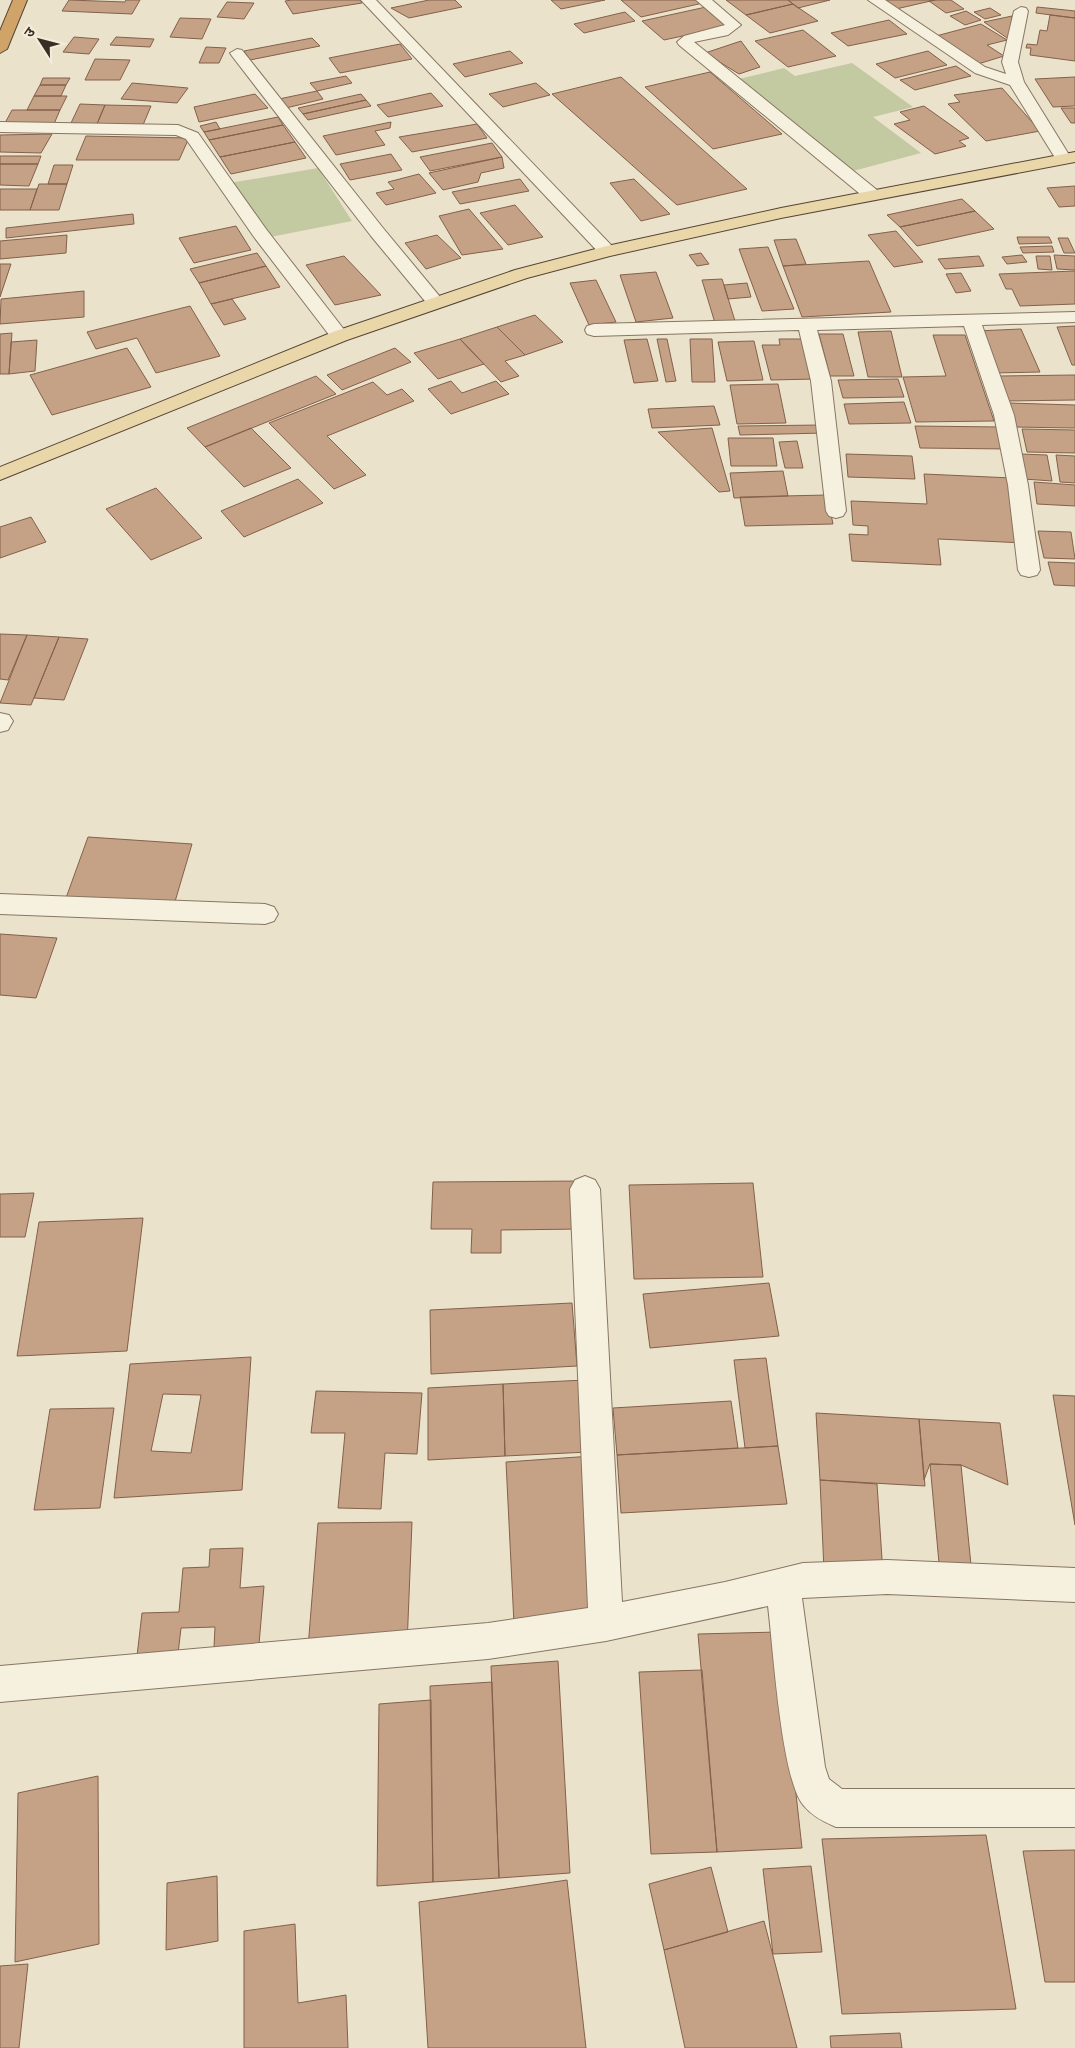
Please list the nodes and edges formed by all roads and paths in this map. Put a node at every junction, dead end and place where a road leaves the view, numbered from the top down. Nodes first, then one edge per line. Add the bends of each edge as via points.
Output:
1 (20, 0) edge
2 (368, 0) edge
3 (702, 0) edge
4 (875, 0) edge
5 (1021, 11) dead end
6 (0, 49) edge
7 (237, 53) dead end
8 (1016, 82) junction
9 (0, 126) edge
10 (1069, 157) edge
11 (871, 194) junction
12 (607, 250) junction
13 (435, 302) junction
14 (1075, 317) edge
15 (971, 319) junction
16 (806, 323) junction
17 (594, 330) dead end
18 (340, 336) junction
19 (0, 474) edge
20 (836, 511) dead end
21 (1029, 570) dead end
22 (0, 904) edge
23 (265, 914) dead end
24 (585, 1189) dead end
25 (783, 1585) junction
26 (1075, 1585) edge
27 (606, 1622) junction
28 (0, 1684) edge
29 (1075, 1808) edge

1 - 6 highway
2 - 12 street
3 - 11 street via 734,25 730,30 696,36 684,42
4 - 8 street via 980,70
5 - 8 street via 1010,62
7 - 13 street
8 - 10 street
9 - 18 street via 178,130 192,136
10 - 11 main road
11 - 12 main road
12 - 13 main road
13 - 18 main road
14 - 15 street
15 - 16 street
15 - 21 street via 1004,415 1018,485
16 - 17 street
16 - 20 street via 821,381
18 - 19 main road
22 - 23 street
24 - 27 street
25 - 26 street via 803,1580 887,1577
25 - 27 street
25 - 29 street via 806,1767 816,1792 836,1808
27 - 28 street via 488,1641

